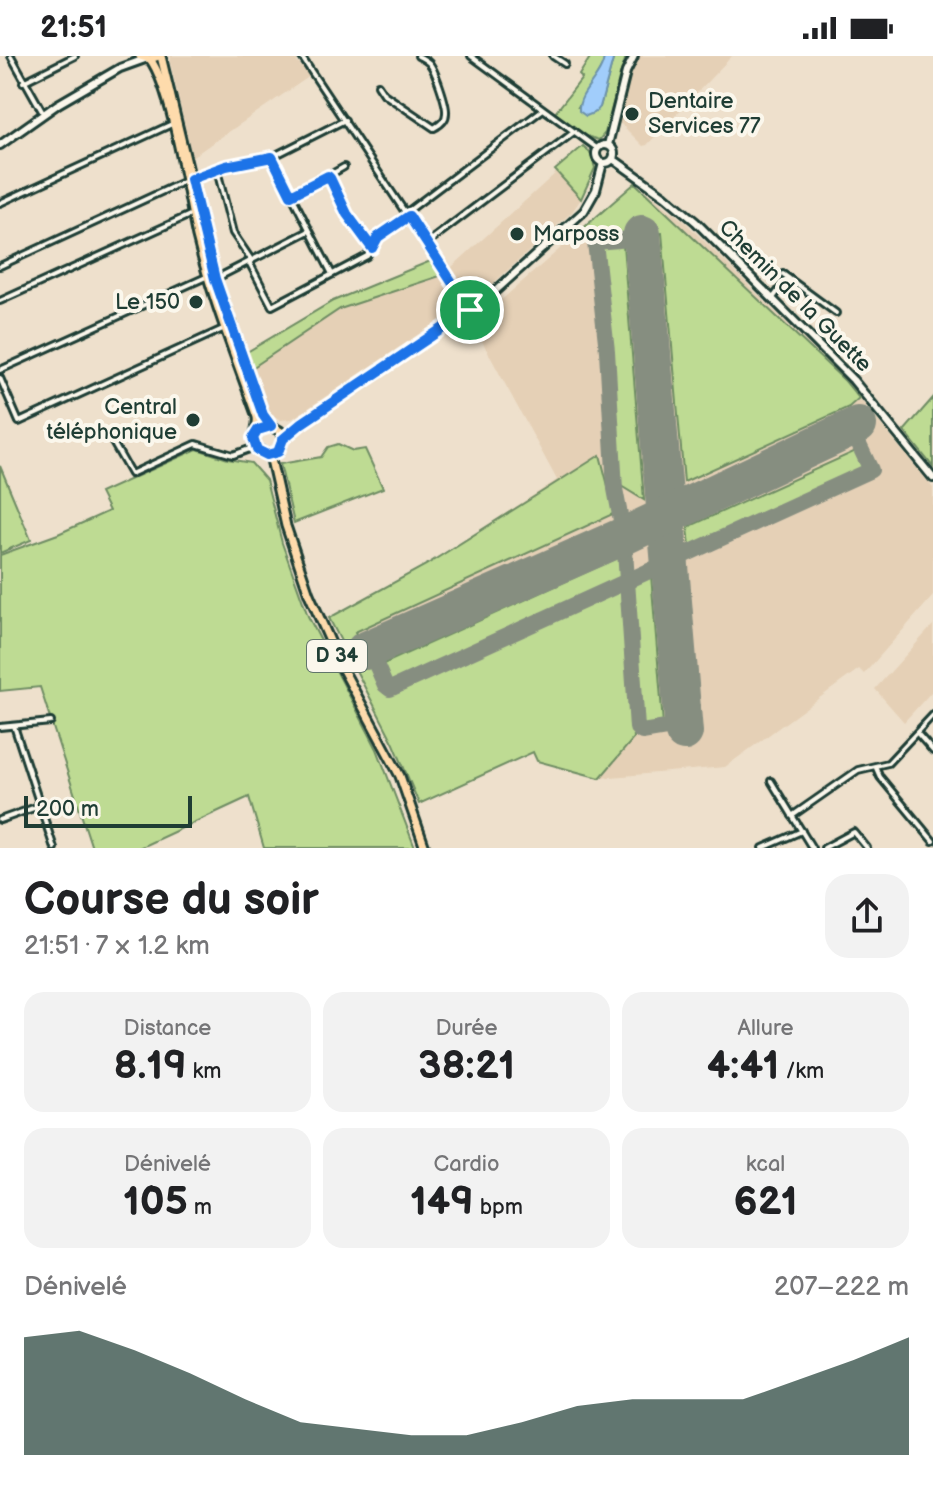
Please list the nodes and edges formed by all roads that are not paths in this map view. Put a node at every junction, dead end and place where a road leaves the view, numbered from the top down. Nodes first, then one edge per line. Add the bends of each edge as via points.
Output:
1 (11, 56) edge
2 (75, 56) edge
3 (129, 56) edge
4 (160, 56) edge
5 (301, 56) edge
6 (418, 56) edge
7 (471, 56) edge
8 (553, 56) edge
9 (634, 56) edge
10 (145, 58) edge
11 (565, 64) dead end
12 (120, 68) junction
13 (23, 82) junction
14 (378, 85) dead end
15 (542, 110) junction
16 (43, 114) junction
17 (345, 120) junction
18 (172, 124) junction
19 (574, 132) junction
20 (0, 145) edge
21 (608, 145) junction
22 (598, 149) junction
23 (272, 157) junction
24 (613, 159) junction
25 (603, 163) junction
26 (344, 167) dead end
27 (217, 170) junction
28 (328, 176) junction
29 (188, 180) junction
30 (291, 195) junction
31 (0, 203) edge
32 (192, 214) junction
33 (408, 214) junction
34 (309, 231) junction
35 (427, 243) junction
36 (372, 248) junction
37 (250, 261) junction
38 (0, 266) edge
39 (332, 274) junction
40 (212, 277) junction
41 (772, 299) junction
42 (0, 301) edge
43 (470, 310) junction
44 (836, 313) dead end
45 (225, 328) junction
46 (0, 370) edge
47 (0, 378) edge
48 (302, 423) junction
49 (274, 427) junction
50 (258, 430) junction
51 (111, 439) dead end
52 (283, 439) junction
53 (255, 447) junction
54 (270, 455) junction
55 (933, 478) edge
56 (933, 715) edge
57 (51, 722) dead end
58 (14, 726) junction
59 (0, 727) edge
60 (917, 733) junction
61 (933, 751) edge
62 (876, 768) junction
63 (771, 781) dead end
64 (40, 805) junction
65 (792, 816) junction
66 (0, 820) edge
67 (802, 831) junction
68 (933, 841) edge
69 (54, 848) edge
70 (425, 848) edge
71 (763, 848) edge
72 (812, 848) edge
73 (824, 848) edge
74 (867, 848) edge

1 - 13 street
2 - 13 street
3 - 12 street
4 - 10 main road
4 - 29 main road
5 - 17 street
6 - 14 street via 435,71 446,110 438,127
7 - 15 street
8 - 11 street
9 - 21 street
10 - 12 street
10 - 18 main road via 158,71
12 - 16 street
13 - 16 street
15 - 19 street
15 - 33 street
16 - 20 street
17 - 23 street
17 - 33 street
18 - 29 main road
18 - 31 street
19 - 22 street
19 - 35 street
21 - 22 street
21 - 24 street
22 - 25 street
23 - 27 street
23 - 30 street
24 - 25 street
24 - 41 street, Chemin de la Guette via 685,212
25 - 43 street via 593,196 578,218
26 - 28 street
27 - 29 street
27 - 37 street via 233,233
28 - 30 street
28 - 36 street
29 - 32 main road
29 - 38 street
29 - 40 main road
30 - 34 street
32 - 40 main road
32 - 42 street
33 - 35 street
33 - 36 street
34 - 37 street
34 - 39 street
35 - 43 street
36 - 39 street
37 - 39 street via 272,306
37 - 40 street
40 - 45 main road
40 - 46 street
40 - 49 main road via 263,415
41 - 44 street via 785,276
41 - 55 street, Chemin de la Guette via 865,393
43 - 48 street
45 - 47 street via 19,422
45 - 50 main road
48 - 49 street
48 - 52 street
49 - 50 main road
49 - 52 main road
50 - 53 main road
51 - 53 street via 131,474 196,444 233,455
52 - 54 main road via 278,452
53 - 54 main road
54 - 70 main road, D 34 via 309,594 394,765
56 - 60 street
57 - 58 street
58 - 59 street
58 - 64 street
60 - 61 street
60 - 62 street via 892,760
62 - 65 street via 848,775
62 - 68 street
63 - 65 street
64 - 66 street
64 - 69 street
65 - 67 street
67 - 71 street
67 - 72 street
73 - 74 street via 854,832

